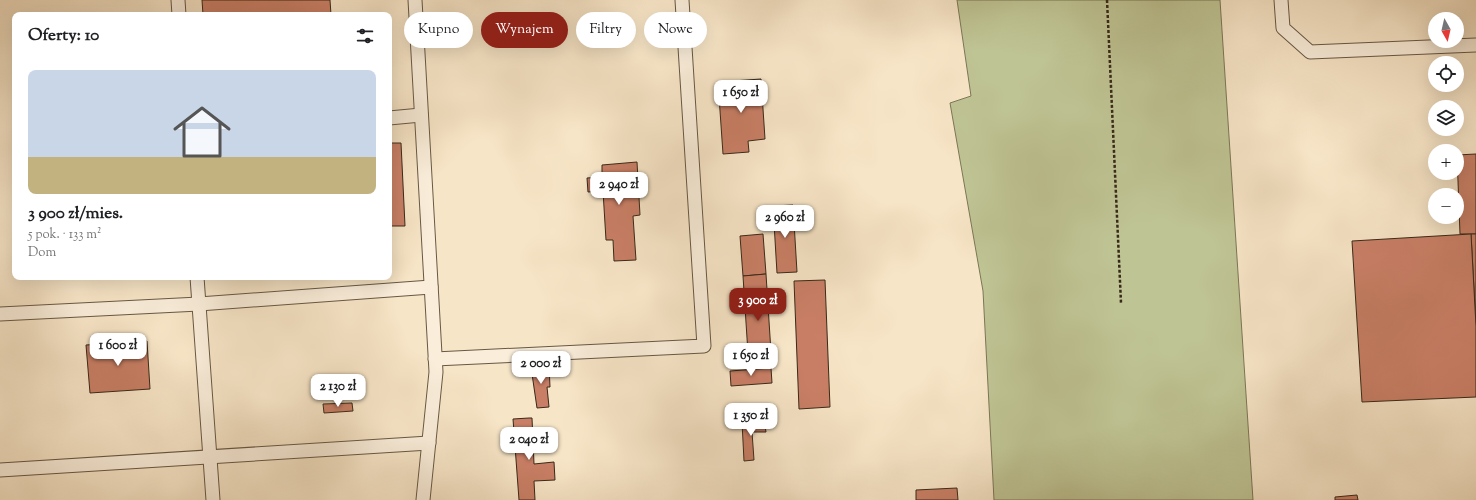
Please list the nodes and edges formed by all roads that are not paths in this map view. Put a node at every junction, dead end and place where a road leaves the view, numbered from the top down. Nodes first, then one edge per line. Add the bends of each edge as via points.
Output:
1 (178, 0) edge
2 (415, 0) edge
3 (682, 0) edge
4 (1281, 0) edge
5 (179, 12) edge
6 (1476, 45) edge
7 (421, 115) junction
8 (392, 118) edge
9 (197, 280) edge
10 (431, 287) junction
11 (199, 304) junction
12 (0, 314) edge
13 (435, 359) junction
14 (429, 443) junction
15 (210, 458) junction
16 (0, 470) edge
17 (213, 500) edge
18 (423, 500) edge

1 - 5 lane
2 - 7 lane
3 - 13 lane via 704,346
4 - 6 lane via 1283,28 1310,52
7 - 8 lane
7 - 10 lane
9 - 11 lane
10 - 11 lane
10 - 13 lane
11 - 12 lane
11 - 15 lane
13 - 14 lane
14 - 15 lane
14 - 18 lane
15 - 16 lane
15 - 17 lane

